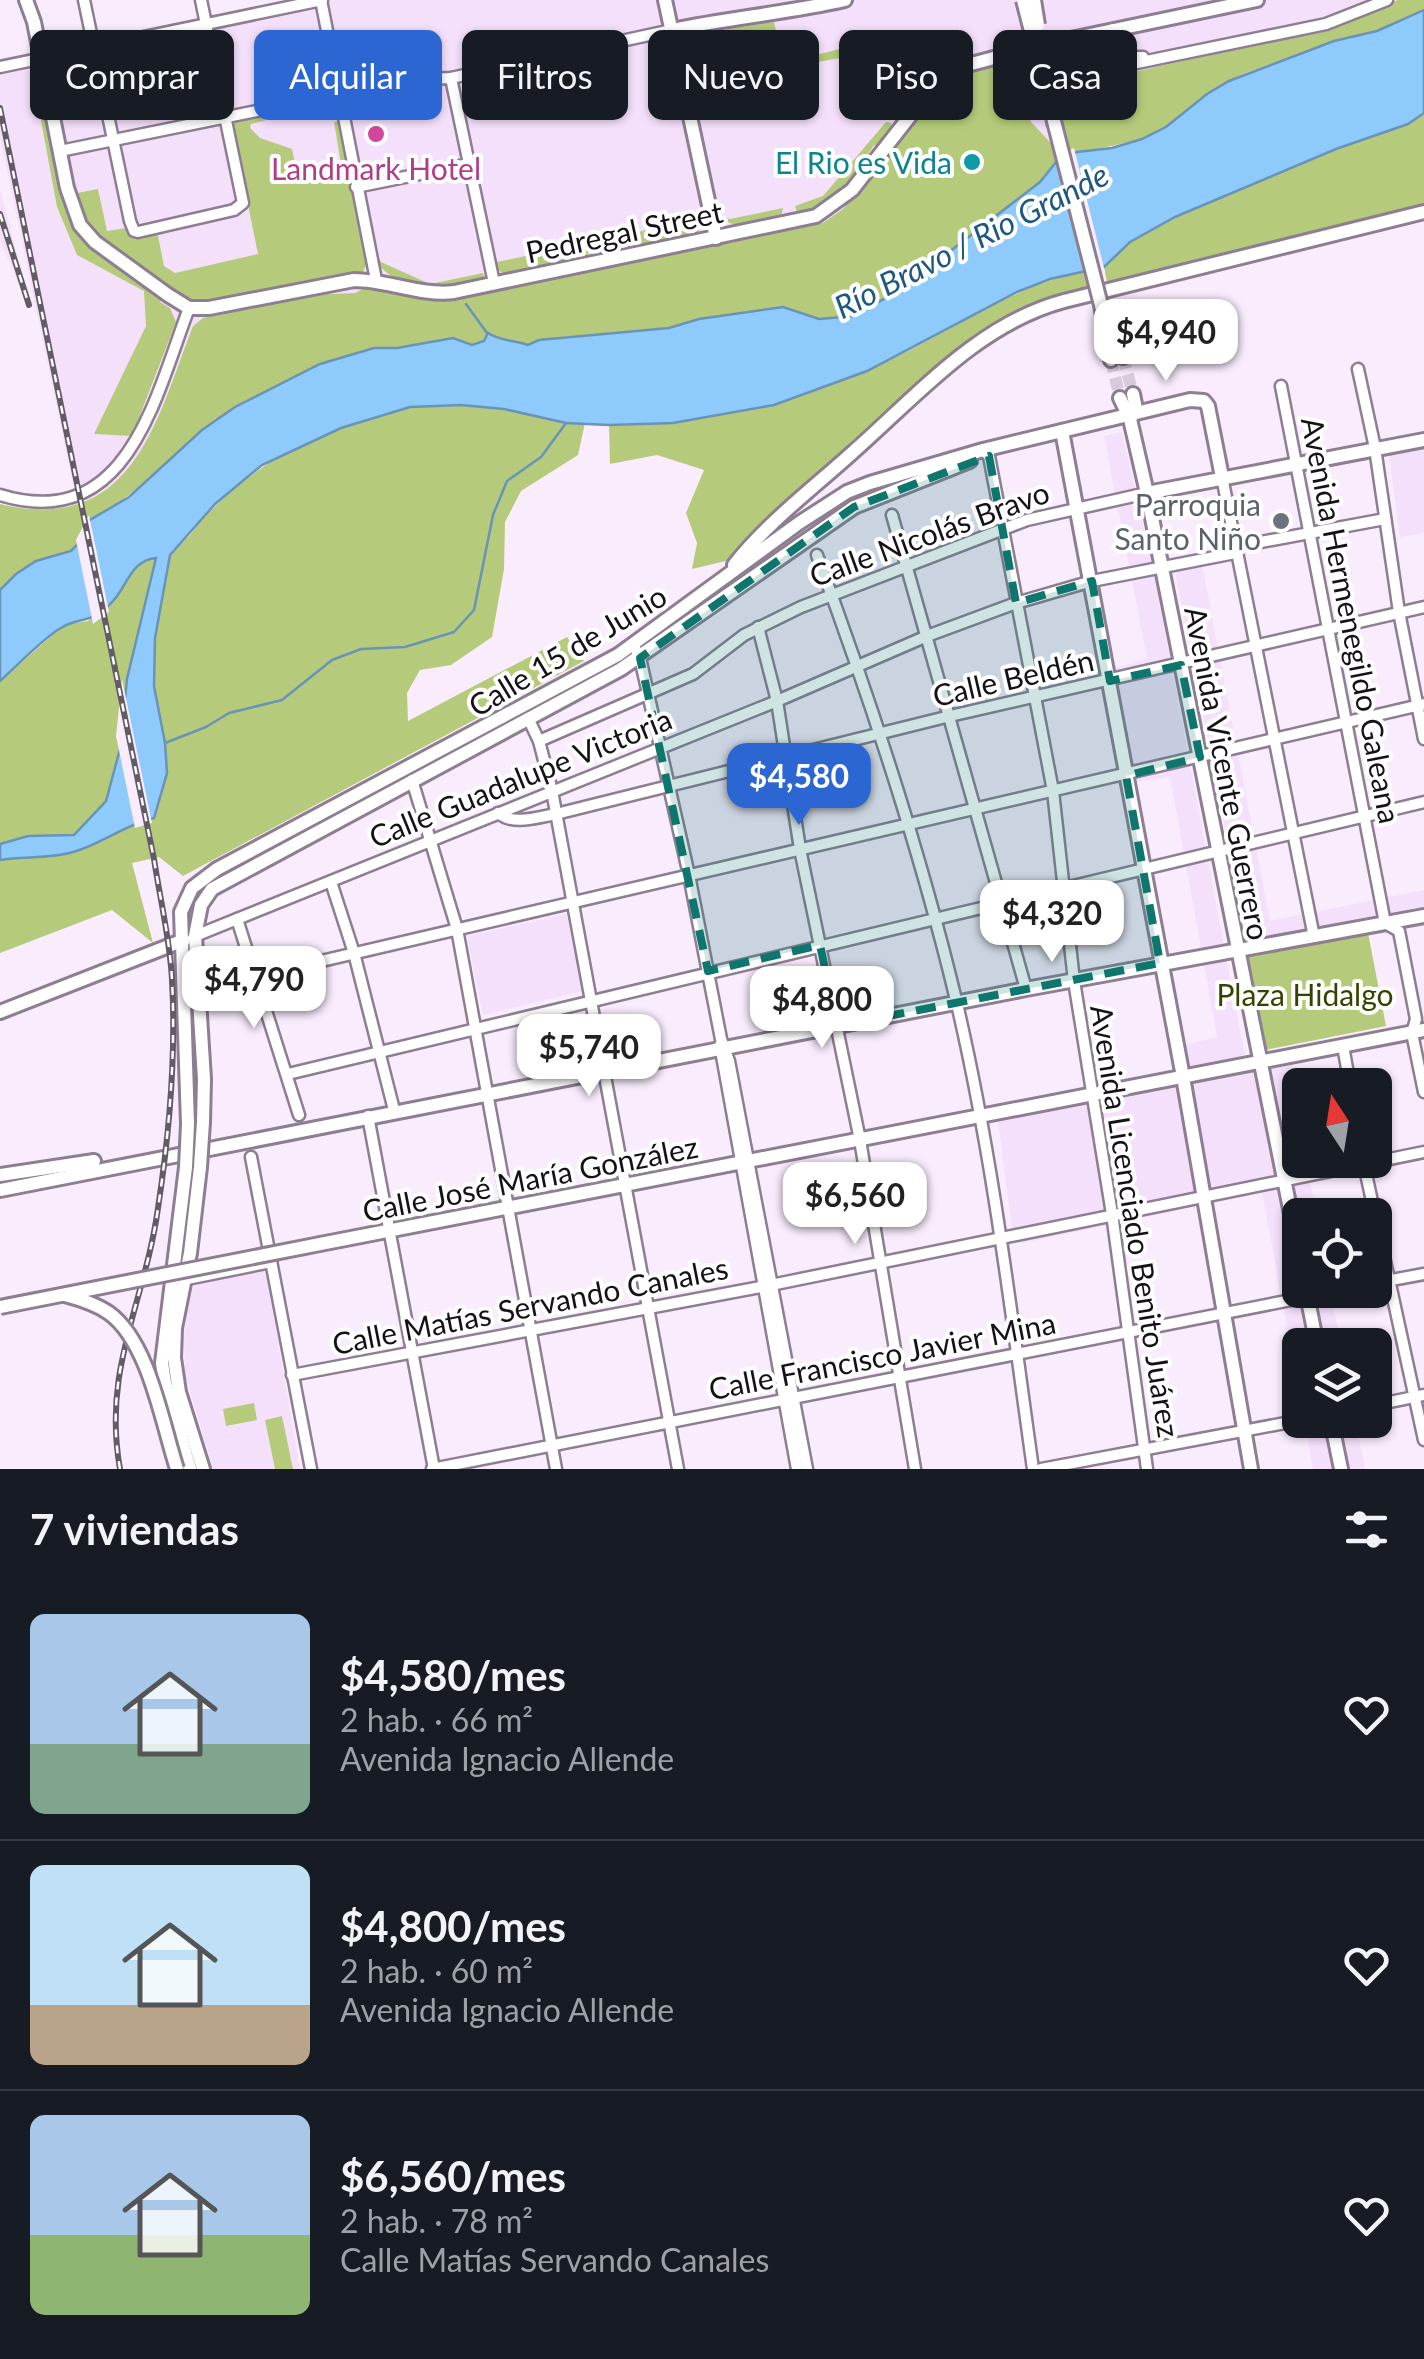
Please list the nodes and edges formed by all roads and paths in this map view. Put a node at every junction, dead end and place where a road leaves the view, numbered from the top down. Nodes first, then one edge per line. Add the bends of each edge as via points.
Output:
1 (26, 0) edge
2 (84, 0) edge
3 (200, 0) edge
4 (321, 0) edge
5 (665, 0) edge
6 (845, 0) edge
7 (1023, 0) edge
8 (1034, 0) edge
9 (1257, 0) edge
10 (1371, 0) edge
11 (1387, 0) edge
12 (206, 24) junction
13 (1119, 28) junction
14 (36, 30) edge
15 (90, 30) edge
16 (177, 30) edge
17 (207, 30) edge
18 (327, 30) edge
19 (672, 30) joint
20 (1112, 30) edge
21 (648, 35) edge
22 (993, 57) edge
23 (30, 61) edge
24 (1137, 63) edge
25 (0, 68) edge
26 (442, 78) edge
27 (451, 78) junction
28 (54, 120) edge
29 (109, 120) edge
30 (215, 120) edge
31 (225, 120) edge
32 (344, 120) edge
33 (691, 120) edge
34 (113, 140) junction
35 (60, 151) junction
36 (469, 164) junction
37 (356, 188) junction
38 (1424, 212) edge
39 (716, 238) junction
40 (376, 280) junction
41 (494, 283) junction
42 (1104, 304) junction
43 (189, 308) junction
44 (1358, 369) dead end
45 (1281, 386) dead end
46 (1127, 396) tunnel mouth
47 (1131, 416) junction
48 (1062, 434) junction
49 (1424, 440) edge
50 (1375, 448) junction
51 (986, 453) junction
52 (1294, 462) junction
53 (1222, 477) junction
54 (1147, 493) junction
55 (0, 495) edge
56 (1076, 507) junction
57 (788, 510) junction
58 (892, 515) dead end
59 (1385, 519) junction
60 (799, 523) junction
61 (1004, 528) junction
62 (1308, 534) junction
63 (1234, 550) junction
64 (817, 555) dead end
65 (1162, 567) junction
66 (904, 568) junction
67 (724, 579) junction
68 (1092, 581) junction
69 (832, 595) junction
70 (1016, 603) junction
71 (1424, 607) edge
72 (1398, 612) junction
73 (696, 620) junction
74 (758, 628) junction
75 (1326, 630) junction
76 (927, 636) junction
77 (1256, 646) junction
78 (637, 652) junction
79 (1181, 665) junction
80 (855, 668) junction
81 (1110, 681) junction
82 (1034, 696) junction
83 (646, 697) junction
84 (777, 701) junction
85 (1421, 705) edge
86 (950, 716) junction
87 (528, 718) junction
88 (1344, 723) junction
89 (878, 734) junction
90 (1275, 739) junction
91 (1424, 739) edge
92 (539, 741) junction
93 (660, 747) junction
94 (1200, 758) junction
95 (785, 759) junction
96 (1126, 776) junction
97 (412, 780) junction
98 (669, 786) junction
99 (552, 791) junction
100 (1053, 792) junction
101 (1424, 802) edge
102 (975, 808) junction
103 (344, 810) junction
104 (498, 813) junction
105 (556, 814) junction
106 (1366, 816) junction
107 (906, 824) junction
108 (1295, 832) junction
109 (432, 840) junction
110 (800, 849) junction
111 (1217, 851) junction
112 (1142, 869) junction
113 (689, 874) junction
114 (330, 882) junction
115 (1064, 887) junction
116 (573, 902) junction
117 (1002, 902) junction
118 (1424, 916) edge
119 (237, 918) junction
120 (934, 918) junction
121 (1386, 923) junction
122 (457, 929) junction
123 (195, 936) junction
124 (1314, 937) junction
125 (180, 942) junction
126 (820, 945) junction
127 (1236, 950) junction
128 (354, 953) junction
129 (1160, 963) junction
130 (708, 971) junction
131 (258, 976) junction
132 (1074, 981) junction
133 (1026, 989) junction
134 (199, 990) junction
135 (184, 994) junction
136 (592, 999) junction
137 (956, 1002) junction
138 (0, 1012) edge
139 (837, 1026) junction
140 (476, 1028) junction
141 (1418, 1032) edge
142 (722, 1045) junction
143 (1343, 1046) junction
144 (378, 1052) junction
145 (1260, 1062) junction
146 (1347, 1068) edge
147 (605, 1072) junction
148 (288, 1074) junction
149 (1183, 1076) junction
150 (1424, 1092) edge
151 (488, 1094) junction
152 (1092, 1094) junction
153 (394, 1110) junction
154 (299, 1115) dead end
155 (368, 1116) junction
156 (980, 1116) junction
157 (255, 1139) junction
158 (860, 1140) junction
159 (1424, 1152) edge
160 (1392, 1157) edge
161 (251, 1158) dead end
162 (745, 1160) junction
163 (193, 1167) junction
164 (0, 1175) edge
165 (1294, 1178) edge
166 (1285, 1180) junction
167 (624, 1186) junction
168 (0, 1188) edge
169 (1203, 1196) junction
170 (1288, 1198) edge
171 (508, 1209) junction
172 (1112, 1214) junction
173 (390, 1231) junction
174 (1002, 1237) junction
175 (268, 1249) junction
176 (271, 1262) junction
177 (882, 1262) junction
178 (180, 1265) junction
179 (1424, 1274) edge
180 (1392, 1279) edge
181 (177, 1280) junction
182 (767, 1286) junction
183 (1392, 1291) edge
184 (62, 1294) junction
185 (1282, 1300) edge
186 (0, 1306) edge
187 (646, 1309) junction
188 (1224, 1314) junction
189 (530, 1330) junction
190 (1128, 1332) junction
191 (412, 1352) junction
192 (1017, 1354) junction
193 (292, 1375) junction
194 (901, 1377) junction
195 (171, 1382) junction
196 (1420, 1396) edge
197 (787, 1399) junction
198 (1392, 1402) edge
199 (668, 1422) junction
200 (1282, 1423) edge
201 (1244, 1430) junction
202 (1334, 1438) edge
203 (1424, 1440) edge
204 (551, 1446) junction
205 (1145, 1449) junction
206 (177, 1469) edge
207 (190, 1469) edge
208 (203, 1469) edge
209 (310, 1469) edge
210 (433, 1469) edge
211 (556, 1469) edge
212 (678, 1469) edge
213 (796, 1469) edge
214 (807, 1469) edge
215 (915, 1469) edge
216 (1037, 1469) edge
217 (1148, 1469) edge
218 (1250, 1469) edge
219 (1340, 1469) edge

1 - 14 main road
2 - 15 street
3 - 12 street
4 - 12 street
4 - 18 street
5 - 19 main road
6 - 19 main road
7 - 42 main road, bridge
8 - 42 main road, bridge
9 - 13 main road, Pedregal Street
10 - 13 street via 1315,21 1142,57 1121,51
11 - 24 street via 1326,24
12 - 16 street
12 - 17 street
13 - 20 main road, Pedregal Street
21 - 27 street
22 - 39 main road, Pedregal Street via 946,74 852,190 827,210
23 - 25 street
26 - 27 street
27 - 36 street
28 - 35 main road
29 - 34 street
30 - 34 street
31 - 34 street via 242,206 134,231
32 - 37 street
33 - 39 main road
34 - 35 street
35 - 43 main road via 72,208 94,242
36 - 37 street
36 - 41 street
37 - 40 street
38 - 57 main road via 1022,316 973,346
39 - 41 main road, Pedregal Street
40 - 41 main road, Pedregal Street via 440,294
40 - 43 main road, Pedregal Street
42 - 42 main road via 1117,359 1115,329
43 - 55 street via 144,426 111,476 61,500
44 - 50 street
45 - 52 street, Avenida Hermenegildo Galeana
46 - 47 main road, Avenida Vicente Guerrero
47 - 48 main road, Calle 15 de Junio
47 - 53 main road, Calle 15 de Junio via 1204,401
47 - 54 main road, Avenida Vicente Guerrero
48 - 51 main road, Calle 15 de Junio
48 - 56 main road
49 - 50 main road, Calle Nicolás Bravo
50 - 52 main road, Calle Nicolás Bravo
50 - 59 street
51 - 60 main road, Calle 15 de Junio via 870,482
51 - 61 street, Avenida Licenciado Benito Juárez
51 - 73 main road, Calle 15 de Junio via 854,507
52 - 53 main road, Calle Nicolás Bravo
52 - 62 street, Avenida Hermenegildo Galeana
53 - 54 main road, Calle Nicolás Bravo
53 - 63 street
54 - 56 street, Calle Nicolás Bravo
54 - 65 main road, Avenida Vicente Guerrero
56 - 61 street, Calle Nicolás Bravo
56 - 68 main road
57 - 60 main road
57 - 67 main road
58 - 66 street
59 - 62 street, Calle Guadalupe Victoria
59 - 72 street
60 - 67 main road, Calle 15 de Junio
61 - 66 street, Calle Nicolás Bravo
61 - 70 street, Avenida Licenciado Benito Juárez
62 - 63 street, Calle Guadalupe Victoria
62 - 75 street, Avenida Hermenegildo Galeana
63 - 65 street, Calle Guadalupe Victoria
63 - 77 street
64 - 69 street
65 - 68 street, Calle Guadalupe Victoria
65 - 79 main road, Avenida Vicente Guerrero
66 - 69 street, Calle Nicolás Bravo
66 - 76 street
67 - 73 main road
67 - 78 main road, Calle 15 de Junio
68 - 70 street, Calle Guadalupe Victoria
68 - 81 main road
69 - 74 street, Calle Nicolás Bravo
69 - 80 street
70 - 76 street, Calle Guadalupe Victoria
70 - 82 street, Avenida Licenciado Benito Juárez
71 - 72 street, Calle Beldén
72 - 75 street, Calle Beldén
72 - 85 street
73 - 78 main road, Calle 15 de Junio
74 - 83 street, Calle Nicolás Bravo via 693,674
74 - 84 street
75 - 77 street, Calle Beldén
75 - 88 street, Avenida Hermenegildo Galeana
76 - 80 street, Calle Guadalupe Victoria
76 - 86 street
77 - 79 street, Calle Beldén
77 - 90 street
78 - 83 street
78 - 87 main road, Calle 15 de Junio
78 - 103 main road, Calle 15 de Junio
79 - 81 street, Calle Beldén
79 - 94 main road, Avenida Vicente Guerrero
80 - 84 street, Calle Guadalupe Victoria
80 - 89 street
81 - 82 street, Calle Beldén
81 - 96 main road
82 - 86 street, Calle Beldén
82 - 100 street, Avenida Licenciado Benito Juárez
83 - 92 street, Calle Nicolás Bravo
83 - 93 street
84 - 93 street, Calle Guadalupe Victoria
84 - 95 street
85 - 88 street
85 - 91 street
86 - 89 street, Calle Beldén
86 - 102 street
87 - 92 street
87 - 97 main road, Calle 15 de Junio
88 - 90 street
88 - 106 street, Avenida Hermenegildo Galeana
89 - 95 street, Calle Beldén
89 - 107 street
90 - 94 street
90 - 108 street
92 - 99 street
93 - 98 street
93 - 99 street, Calle Guadalupe Victoria
94 - 96 street
94 - 111 main road, Avenida Vicente Guerrero
95 - 98 street, Calle Beldén
95 - 110 street
96 - 100 street
96 - 112 main road
97 - 103 main road, Calle 15 de Junio
97 - 109 street
98 - 105 street, Calle Beldén
98 - 113 street
99 - 104 street, Calle Guadalupe Victoria
99 - 105 street
100 - 102 street
100 - 115 street, Avenida Licenciado Benito Juárez
101 - 106 street
102 - 107 street
102 - 117 street
103 - 123 main road, Calle 15 de Junio via 217,885 203,900
103 - 125 main road, Calle 15 de Junio via 197,882 184,903
104 - 105 street, Calle Beldén via 520,820
104 - 109 street, Calle Guadalupe Victoria
105 - 116 street
106 - 108 street
106 - 121 street, Avenida Hermenegildo Galeana
107 - 110 street
107 - 120 street
108 - 111 street
108 - 124 street
109 - 114 street, Calle Guadalupe Victoria
109 - 122 street
110 - 113 street
110 - 126 street
111 - 112 street
111 - 127 main road, Avenida Vicente Guerrero
112 - 115 street
112 - 129 main road
113 - 116 street
113 - 130 street
114 - 119 street, Calle Guadalupe Victoria
114 - 128 street
115 - 117 street
115 - 132 street, Avenida Licenciado Benito Juárez
116 - 122 street
116 - 136 street
117 - 120 street
117 - 133 street
118 - 121 main road
119 - 123 street, Calle Guadalupe Victoria
119 - 131 street
120 - 126 street
120 - 137 street
121 - 124 main road
121 - 141 street, Avenida Hermenegildo Galeana via 1399,931
122 - 128 street
122 - 140 street
123 - 125 main road, Calle Guadalupe Victoria
123 - 134 main road
124 - 127 main road
125 - 135 main road, Calle 15 de Junio
125 - 138 main road, Calle Guadalupe Victoria
126 - 130 street
126 - 139 street
127 - 129 main road
127 - 145 main road, Avenida Vicente Guerrero
128 - 131 street
128 - 144 street
129 - 132 main road
129 - 149 main road
130 - 136 street
130 - 142 street
131 - 134 street
131 - 148 street
132 - 133 main road
132 - 152 street, Avenida Licenciado Benito Juárez
133 - 137 main road
134 - 135 street
134 - 163 main road, bridge via 203,1122
135 - 163 main road, Calle 15 de Junio, bridge
136 - 140 street
136 - 147 street
137 - 139 main road
137 - 156 street
139 - 142 main road
139 - 158 street
140 - 144 street
140 - 151 street
141 - 143 main road, Calle José María González
141 - 150 street
142 - 147 main road
142 - 162 street
143 - 145 main road, Calle José María González
143 - 146 street
144 - 148 street
144 - 153 street
145 - 149 main road, Calle José María González
145 - 166 main road, Avenida Vicente Guerrero
147 - 151 main road
147 - 167 street
148 - 154 street
149 - 152 main road, Calle José María González
149 - 169 main road
151 - 153 main road
151 - 171 street
152 - 156 main road, Calle José María González
152 - 172 street, Avenida Licenciado Benito Juárez
153 - 155 main road
155 - 157 main road
155 - 173 street
156 - 158 main road, Calle José María González
156 - 174 street
157 - 164 main road
157 - 168 main road
158 - 162 main road, Calle José María González
158 - 177 street
159 - 160 street, Calle Matías Servando Canales
161 - 175 street
162 - 167 main road, Calle José María González
162 - 182 street
163 - 178 main road
165 - 166 street, Calle Matías Servando Canales
166 - 169 street, Calle Matías Servando Canales
166 - 170 main road, Avenida Vicente Guerrero
167 - 171 main road, Calle José María González
167 - 187 street
169 - 172 street, Calle Matías Servando Canales
169 - 188 main road
171 - 173 main road, Calle José María González
171 - 189 street
172 - 174 street, Calle Matías Servando Canales
172 - 190 street, Avenida Licenciado Benito Juárez
173 - 184 main road, Calle José María González, bridge
173 - 191 street
174 - 177 street, Calle Matías Servando Canales
174 - 192 street
175 - 176 street
175 - 178 street
176 - 181 street
176 - 193 street
177 - 182 street, Calle Matías Servando Canales
177 - 194 street
178 - 181 main road
179 - 180 street
181 - 195 main road via 162,1343
182 - 187 street, Calle Matías Servando Canales
182 - 197 street
183 - 196 street
184 - 186 main road, Calle José María González, bridge
184 - 206 main road, bridge via 102,1308 133,1340
185 - 188 street, Calle Francisco Javier Mina
187 - 189 street, Calle Matías Servando Canales
187 - 199 street
188 - 190 street, Calle Francisco Javier Mina
188 - 201 main road
189 - 191 street, Calle Matías Servando Canales
189 - 204 street
190 - 192 street, Calle Francisco Javier Mina
190 - 205 street, Avenida Licenciado Benito Juárez
191 - 193 street, Calle Matías Servando Canales
191 - 210 street
192 - 194 street, Calle Francisco Javier Mina
192 - 216 street
193 - 209 street
194 - 197 street, Calle Francisco Javier Mina
194 - 215 street
195 - 207 main road
195 - 208 main road
196 - 198 street
196 - 203 street
197 - 199 street, Calle Francisco Javier Mina
197 - 213 street
197 - 214 street
199 - 204 street, Calle Francisco Javier Mina
199 - 212 street
200 - 201 street
201 - 205 street
201 - 218 main road
202 - 219 main road
204 - 210 street, Calle Francisco Javier Mina
204 - 211 street
205 - 216 street
205 - 217 street, Avenida Licenciado Benito Juárez

